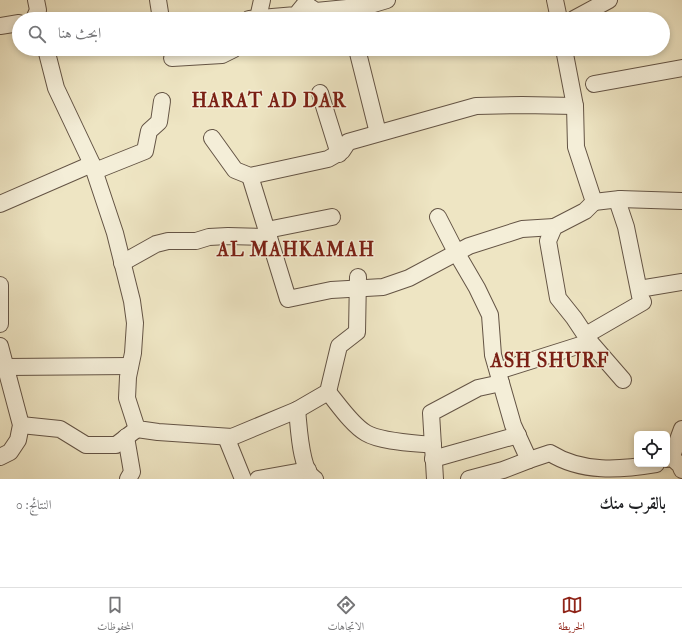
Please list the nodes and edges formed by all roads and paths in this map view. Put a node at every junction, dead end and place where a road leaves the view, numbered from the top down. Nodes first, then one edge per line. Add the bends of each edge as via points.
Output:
1 (36, 0) edge
2 (158, 0) edge
3 (262, 0) edge
4 (387, 0) edge
5 (555, 0) edge
6 (609, 0) edge
7 (306, 2) edge
8 (37, 12) edge
9 (160, 12) edge
10 (257, 12) edge
11 (298, 12) edge
12 (327, 12) edge
13 (353, 12) edge
14 (558, 12) edge
15 (587, 12) edge
16 (12, 24) edge
17 (0, 26) edge
18 (48, 56) edge
19 (205, 56) edge
20 (359, 56) edge
21 (565, 56) edge
22 (172, 58) dead end
23 (682, 68) edge
24 (594, 84) dead end
25 (320, 93) dead end
26 (162, 101) dead end
27 (575, 106) junction
28 (378, 133) junction
29 (212, 138) dead end
30 (339, 154) junction
31 (93, 168) junction
32 (250, 176) junction
33 (620, 199) junction
34 (682, 201) edge
35 (594, 202) junction
36 (0, 204) edge
37 (438, 217) dead end
38 (332, 218) dead end
39 (554, 227) junction
40 (268, 233) junction
41 (456, 252) junction
42 (122, 263) junction
43 (682, 282) edge
44 (358, 283) junction
45 (0, 285) edge
46 (639, 289) junction
47 (0, 324) edge
48 (588, 338) junction
49 (0, 346) edge
50 (130, 366) junction
51 (6, 367) junction
52 (499, 377) junction
53 (623, 380) dead end
54 (328, 392) junction
55 (297, 410) junction
56 (21, 425) junction
57 (682, 429) edge
58 (132, 433) junction
59 (518, 435) junction
60 (226, 437) junction
61 (433, 452) junction
62 (0, 457) edge
63 (670, 457) edge
64 (670, 459) edge
65 (529, 460) junction
66 (638, 467) edge
67 (682, 470) edge
68 (312, 474) edge
69 (128, 479) edge
70 (243, 479) edge
71 (258, 479) edge
72 (435, 479) edge
73 (469, 479) edge

1 - 8 street
2 - 9 street
3 - 10 street
4 - 13 street
5 - 14 street
6 - 15 street
7 - 11 street
7 - 12 street via 316,11
16 - 17 street
18 - 31 street via 56,88
19 - 22 street
20 - 28 street
21 - 27 street
23 - 24 street
25 - 30 street
26 - 31 street via 159,122 149,131 145,151
27 - 28 street via 476,106
27 - 35 street via 576,147
28 - 30 street via 348,142
29 - 32 street via 234,170
30 - 32 street via 328,159
31 - 36 street
31 - 42 street via 115,232
32 - 40 street
33 - 34 street
33 - 35 street
33 - 46 street via 619,206
35 - 39 street via 585,211
37 - 41 street
38 - 40 street
39 - 41 street via 522,229
39 - 48 street via 548,241 558,298
40 - 42 street via 210,237 196,241 168,241 156,244
40 - 44 street via 288,299
41 - 44 street via 409,278 382,287
41 - 52 street via 490,315 493,355
42 - 50 street via 135,323
43 - 46 street
44 - 54 street via 357,332 339,346
45 - 47 street
46 - 48 street via 643,302
48 - 52 street
48 - 53 street
49 - 51 street
50 - 51 street
50 - 58 street via 127,398
51 - 56 street
52 - 59 street
52 - 61 street via 431,414
54 - 55 street
54 - 61 street via 365,433
55 - 60 street via 232,437
55 - 68 street via 302,458
56 - 58 street via 60,429 86,445 116,445
56 - 62 street via 18,440 10,452
57 - 63 street
58 - 60 street via 158,432
58 - 69 street via 132,472
59 - 61 street
59 - 65 street
60 - 70 street
61 - 72 street
64 - 67 street via 680,465
65 - 66 street via 550,453 570,463 597,469
65 - 73 street
68 - 71 street

